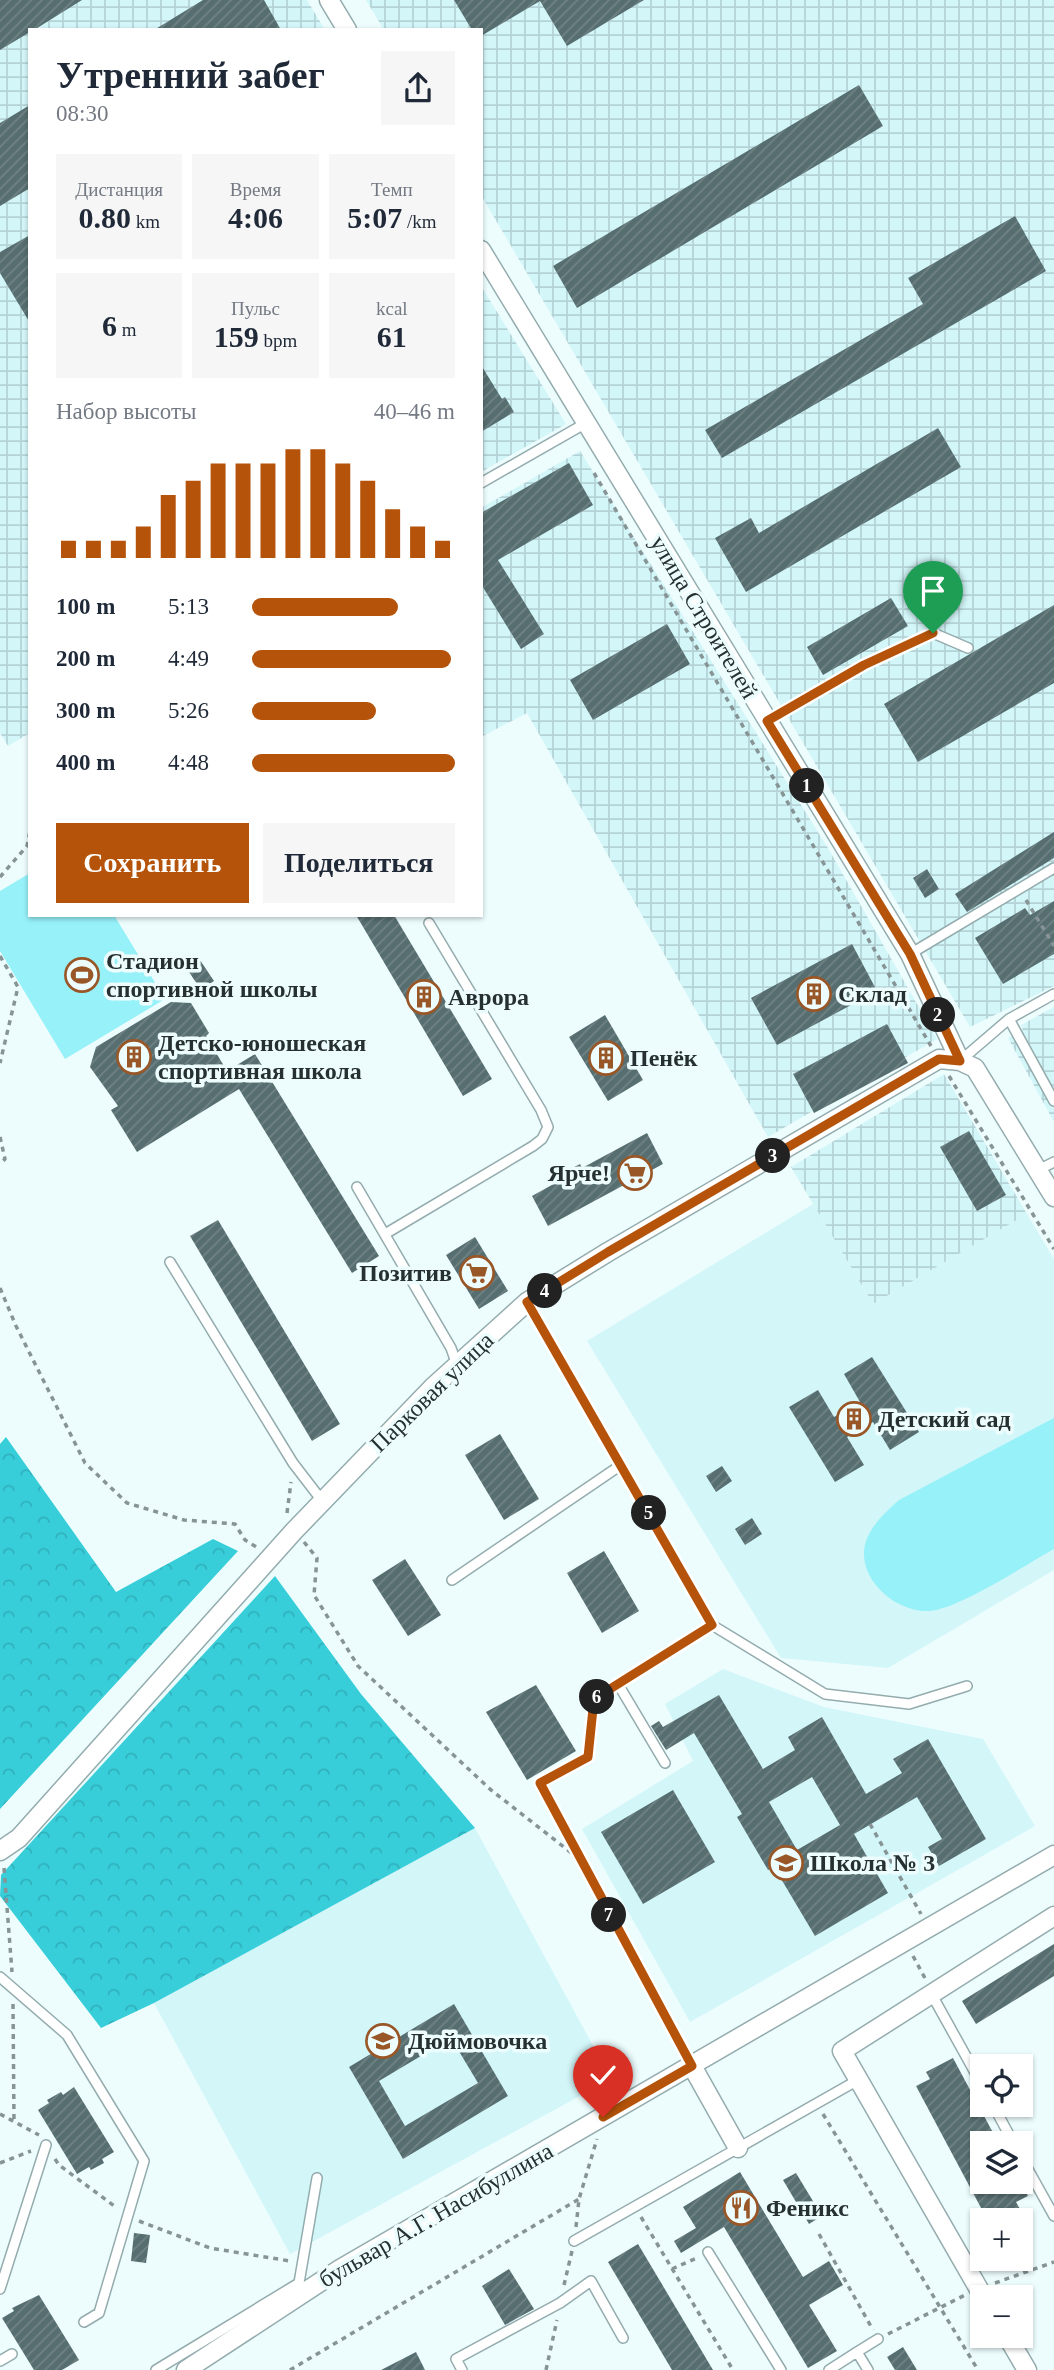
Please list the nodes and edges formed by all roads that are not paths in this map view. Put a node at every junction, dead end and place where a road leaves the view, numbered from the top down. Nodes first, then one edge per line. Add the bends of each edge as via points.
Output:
1 (329, 0) edge
2 (346, 28) edge
3 (483, 253) edge
4 (586, 423) junction
5 (483, 482) edge
6 (968, 648) dead end
7 (767, 721) junction
8 (1054, 869) edge
9 (429, 923) dead end
10 (910, 954) junction
11 (1054, 994) edge
12 (1009, 1019) junction
13 (960, 1061) junction
14 (1054, 1101) edge
15 (1046, 1166) edge
16 (357, 1186) dead end
17 (1054, 1197) edge
18 (384, 1234) junction
19 (170, 1262) dead end
20 (527, 1302) junction
21 (457, 1365) junction
22 (621, 1465) junction
23 (323, 1502) junction
24 (452, 1580) dead end
25 (712, 1625) junction
26 (618, 1684) junction
27 (967, 1686) dead end
28 (594, 1699) road end
29 (665, 1763) dead end
30 (0, 1851) edge
31 (1054, 1855) edge
32 (1054, 1916) edge
33 (0, 1978) edge
34 (932, 1995) junction
35 (970, 2063) edge
36 (692, 2066) junction
37 (858, 2080) junction
38 (46, 2145) road end
39 (738, 2148) junction
40 (1033, 2175) edge
41 (317, 2178) dead end
42 (1051, 2202) edge
43 (1054, 2216) edge
44 (574, 2241) road end
45 (708, 2252) road end
46 (976, 2285) edge
47 (0, 2289) edge
48 (84, 2322) dead end
49 (623, 2338) dead end
50 (878, 2339) road end
51 (1014, 2348) edge
52 (857, 2352) junction
53 (12, 2354) dead end
54 (0, 2361) edge
55 (156, 2370) edge
56 (186, 2370) edge
57 (462, 2370) edge
58 (781, 2370) edge
59 (829, 2370) edge
60 (868, 2370) edge
61 (1027, 2370) edge

1 - 2 street
3 - 4 street, улица Строителей
4 - 5 lane
4 - 7 street, улица Строителей
6 - 7 lane via 933,633 864,665
7 - 10 street, улица Строителей
8 - 10 lane
9 - 18 lane via 548,1127 533,1146
10 - 13 street, улица Строителей
11 - 12 lane
12 - 13 lane
12 - 14 lane
13 - 15 street, улица Строителей via 975,1068
13 - 20 street, Парковая улица via 939,1059
15 - 17 street, улица Строителей
16 - 18 lane
18 - 21 lane
19 - 23 lane via 293,1463
20 - 21 street, Парковая улица
20 - 22 lane
21 - 23 street, Парковая улица
22 - 24 lane
22 - 25 lane
23 - 30 street, Парковая улица via 19,1838
25 - 26 lane
25 - 27 lane via 825,1694 909,1704
26 - 28 lane
26 - 29 lane
31 - 36 street, бульвар А.Г. Насибуллина
32 - 34 street
33 - 48 lane via 67,2035 144,2161 99,2313
34 - 35 lane
34 - 37 street via 842,2051
36 - 39 street
36 - 56 street, бульвар А.Г. Насибуллина via 340,2269
37 - 39 lane
37 - 46 street
38 - 47 lane
39 - 44 lane
40 - 42 lane
41 - 55 lane via 299,2283
42 - 43 lane
45 - 58 lane
49 - 57 lane via 590,2281 560,2304 456,2359
50 - 52 lane
51 - 61 street
52 - 59 lane
52 - 60 lane
53 - 54 lane

